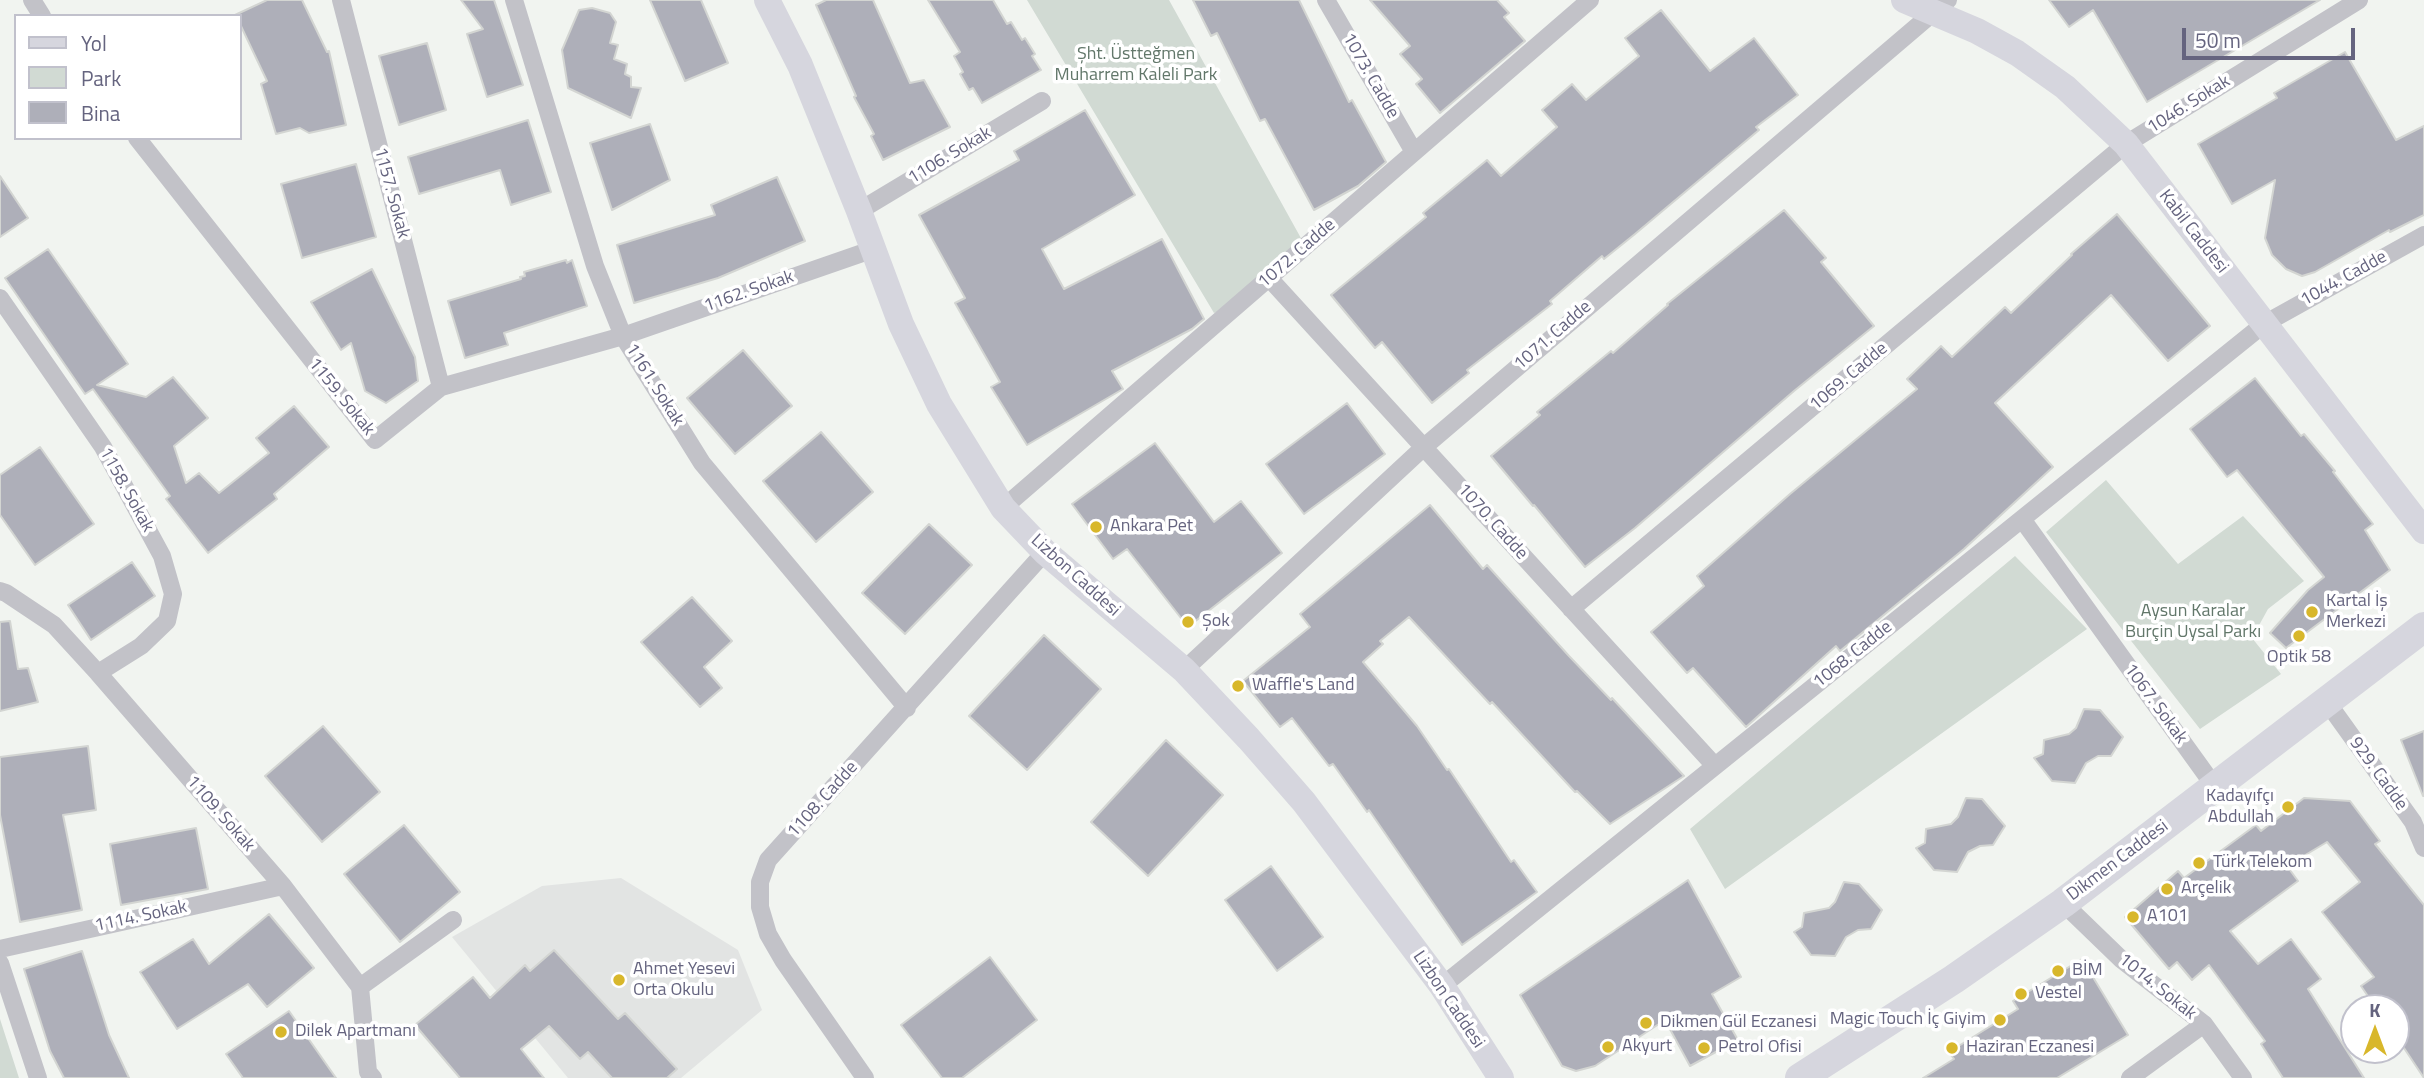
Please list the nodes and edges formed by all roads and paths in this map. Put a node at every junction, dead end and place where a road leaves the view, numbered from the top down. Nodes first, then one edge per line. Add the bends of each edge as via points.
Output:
1 (341, 0) edge
2 (514, 0) edge
3 (766, 0) edge
4 (1326, 0) edge
5 (1590, 0) edge
6 (1904, 0) edge
7 (2359, 0) edge
8 (1940, 6) edge
9 (1042, 101) dead end
10 (139, 140) edge
11 (2126, 144) junction
12 (1414, 152) junction
13 (859, 211) junction
14 (2424, 235) edge
15 (874, 249) junction
16 (1269, 278) junction
17 (0, 298) edge
18 (2264, 324) junction
19 (623, 335) junction
20 (441, 387) junction
21 (1423, 447) junction
22 (1003, 508) junction
23 (2022, 519) junction
24 (2424, 531) edge
25 (1045, 552) junction
26 (0, 591) edge
27 (1571, 609) junction
28 (2424, 627) edge
29 (1184, 670) junction
30 (98, 673) junction
31 (2327, 702) junction
32 (907, 708) junction
33 (1715, 766) junction
34 (2215, 787) junction
35 (2418, 820) edge
36 (2424, 848) edge
37 (283, 886) junction
38 (2063, 903) junction
39 (453, 920) dead end
40 (0, 948) edge
41 (0, 962) edge
42 (1441, 986) junction
43 (360, 988) junction
44 (2204, 1024) junction
45 (1813, 1075) edge
46 (368, 1076) edge
47 (38, 1078) edge
48 (865, 1078) edge
49 (1500, 1078) edge
50 (2130, 1078) edge
51 (2243, 1078) edge

1 - 20 street, 1157. Sokak
2 - 19 street, 1161. Sokak via 595,266
3 - 13 main road, Lizbon Caddesi via 800,65
4 - 12 street, 1073. Cadde
5 - 12 street, 1072. Cadde
6 - 8 main road, Kabil Caddesi
7 - 11 street, 1046. Sokak
8 - 11 main road, Kabil Caddesi via 2065,87
8 - 21 street, 1071. Cadde
9 - 13 street, 1106. Sokak
10 - 20 street, 1159. Sokak via 375,440
11 - 18 main road, Kabil Caddesi
11 - 27 street, 1069. Cadde
12 - 16 street, 1072. Cadde
13 - 15 main road, Lizbon Caddesi
14 - 18 street, 1044. Cadde
15 - 19 street, 1162. Sokak
15 - 22 main road, Lizbon Caddesi via 901,324 939,404
16 - 21 street, 1070. Cadde
16 - 22 street, 1072. Cadde
17 - 30 street, 1158. Sokak via 103,447 162,556 173,594 167,621 141,646
18 - 23 street, 1068. Cadde
18 - 24 main road, Kabil Caddesi
19 - 20 street, 1159. Sokak
19 - 32 street, 1161. Sokak via 702,463
21 - 27 street, 1070. Cadde
21 - 29 street, 1071. Cadde
22 - 25 main road, Lizbon Caddesi
23 - 33 street, 1068. Cadde
23 - 34 street, 1067. Sokak
25 - 29 main road, Lizbon Caddesi
25 - 32 street, 1108. Cadde
26 - 30 street, 1109. Sokak via 54,625
27 - 33 street, 1070. Cadde
28 - 31 main road, Dikmen Caddesi
29 - 42 main road, Lizbon Caddesi via 1304,802
30 - 37 street, 1109. Sokak
31 - 34 main road, Dikmen Caddesi
31 - 35 street, 929. Cadde
32 - 48 street, 1108. Cadde via 768,860 760,882 760,907 768,934
33 - 42 street, 1068. Cadde
34 - 38 main road, Dikmen Caddesi
35 - 36 street, 929. Cadde
37 - 40 street, 1114. Sokak
37 - 43 street, 1109. Sokak
38 - 44 street, 1014. Sokak via 2122,960
38 - 45 main road, Dikmen Caddesi
39 - 43 street
41 - 47 street
42 - 49 main road, Lizbon Caddesi
43 - 46 street
44 - 50 street
44 - 51 street, 1014. Sokak

